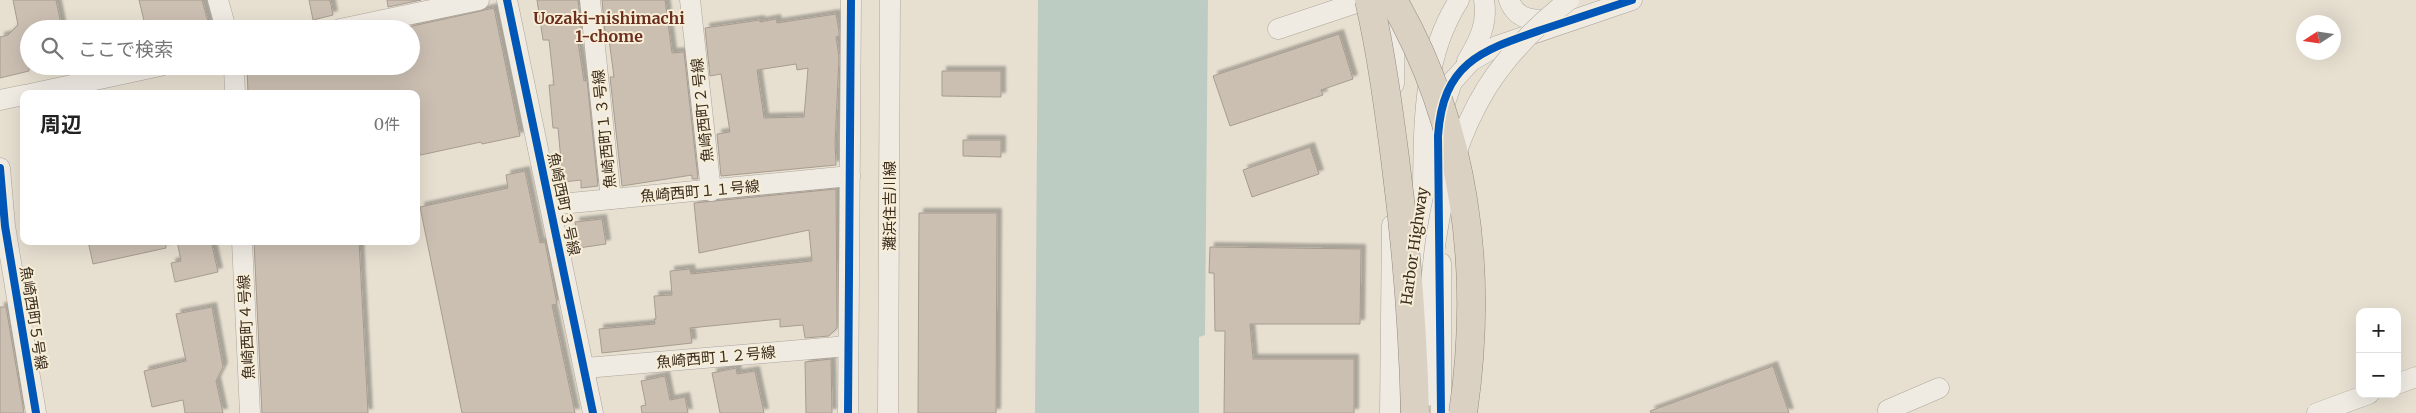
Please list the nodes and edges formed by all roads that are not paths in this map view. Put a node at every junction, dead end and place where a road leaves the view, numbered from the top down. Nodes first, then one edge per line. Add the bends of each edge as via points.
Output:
1 (218, 0) edge
2 (479, 0) edge
3 (506, 0) edge
4 (590, 0) edge
5 (690, 0) edge
6 (851, 0) edge
7 (890, 0) edge
8 (1365, 0) edge
9 (1369, 0) edge
10 (1393, 0) edge
11 (1404, 0) edge
12 (1459, 0) edge
13 (1484, 0) edge
14 (1509, 0) edge
15 (1550, 0) edge
16 (1569, 0) edge
17 (1632, 0) edge
18 (1582, 16) junction
19 (224, 20) edge
20 (383, 20) edge
21 (1278, 29) dead end
22 (1461, 71) junction
23 (118, 75) edge
24 (234, 75) edge
25 (49, 90) edge
26 (235, 90) edge
27 (20, 96) edge
28 (0, 100) edge
29 (0, 168) edge
30 (850, 176) junction
31 (710, 191) junction
32 (611, 199) junction
33 (550, 205) junction
34 (242, 245) edge
35 (848, 346) junction
36 (584, 368) junction
37 (2416, 377) edge
38 (2401, 383) edge
39 (1939, 388) dead end
40 (2358, 398) edge
41 (1885, 412) edge
42 (36, 413) edge
43 (250, 413) edge
44 (592, 413) edge
45 (848, 413) edge
46 (888, 413) edge
47 (1390, 413) edge
48 (1415, 413) edge
49 (1421, 413) edge
50 (1427, 413) edge
51 (1442, 413) edge
52 (1462, 413) edge
53 (2316, 413) edge

1 - 19 street
2 - 20 street
3 - 33 street, 魚崎西町３号線
4 - 32 street, 魚崎西町１３号線
5 - 31 street, 魚崎西町２号線
6 - 30 street
7 - 46 street, 灘浜住吉川線
8 - 21 street
9 - 48 highway, bridge via 1384,76 1399,191 1413,338
10 - 52 highway, bridge via 1422,58 1443,115 1464,206 1471,258 1472,313
11 - 47 street via 1397,19 1394,50
12 - 49 street, bridge via 1433,58 1427,89
13 - 22 street via 1486,10 1481,37
14 - 18 street via 1513,11 1530,19
15 - 48 street, Harbor Highway, bridge via 1516,32 1477,82 1463,107 1440,168 1423,265
16 - 50 street, Harbor Highway, bridge via 1503,64 1473,113 1462,140 1444,201 1434,257
17 - 18 street
18 - 22 street via 1496,46
22 - 51 street via 1445,99 1438,136
23 - 25 street
24 - 26 street
27 - 28 street
29 - 42 street, 魚崎西町５号線
30 - 31 street, 魚崎西町１１号線
30 - 35 street
31 - 32 street, 魚崎西町１１号線
32 - 33 street, 魚崎西町１１号線
33 - 36 street, 魚崎西町３号線
34 - 43 street, 魚崎西町４号線
35 - 36 street, 魚崎西町１２号線
35 - 45 street
36 - 44 street, 魚崎西町３号線
37 - 38 street
39 - 41 street
40 - 53 street

